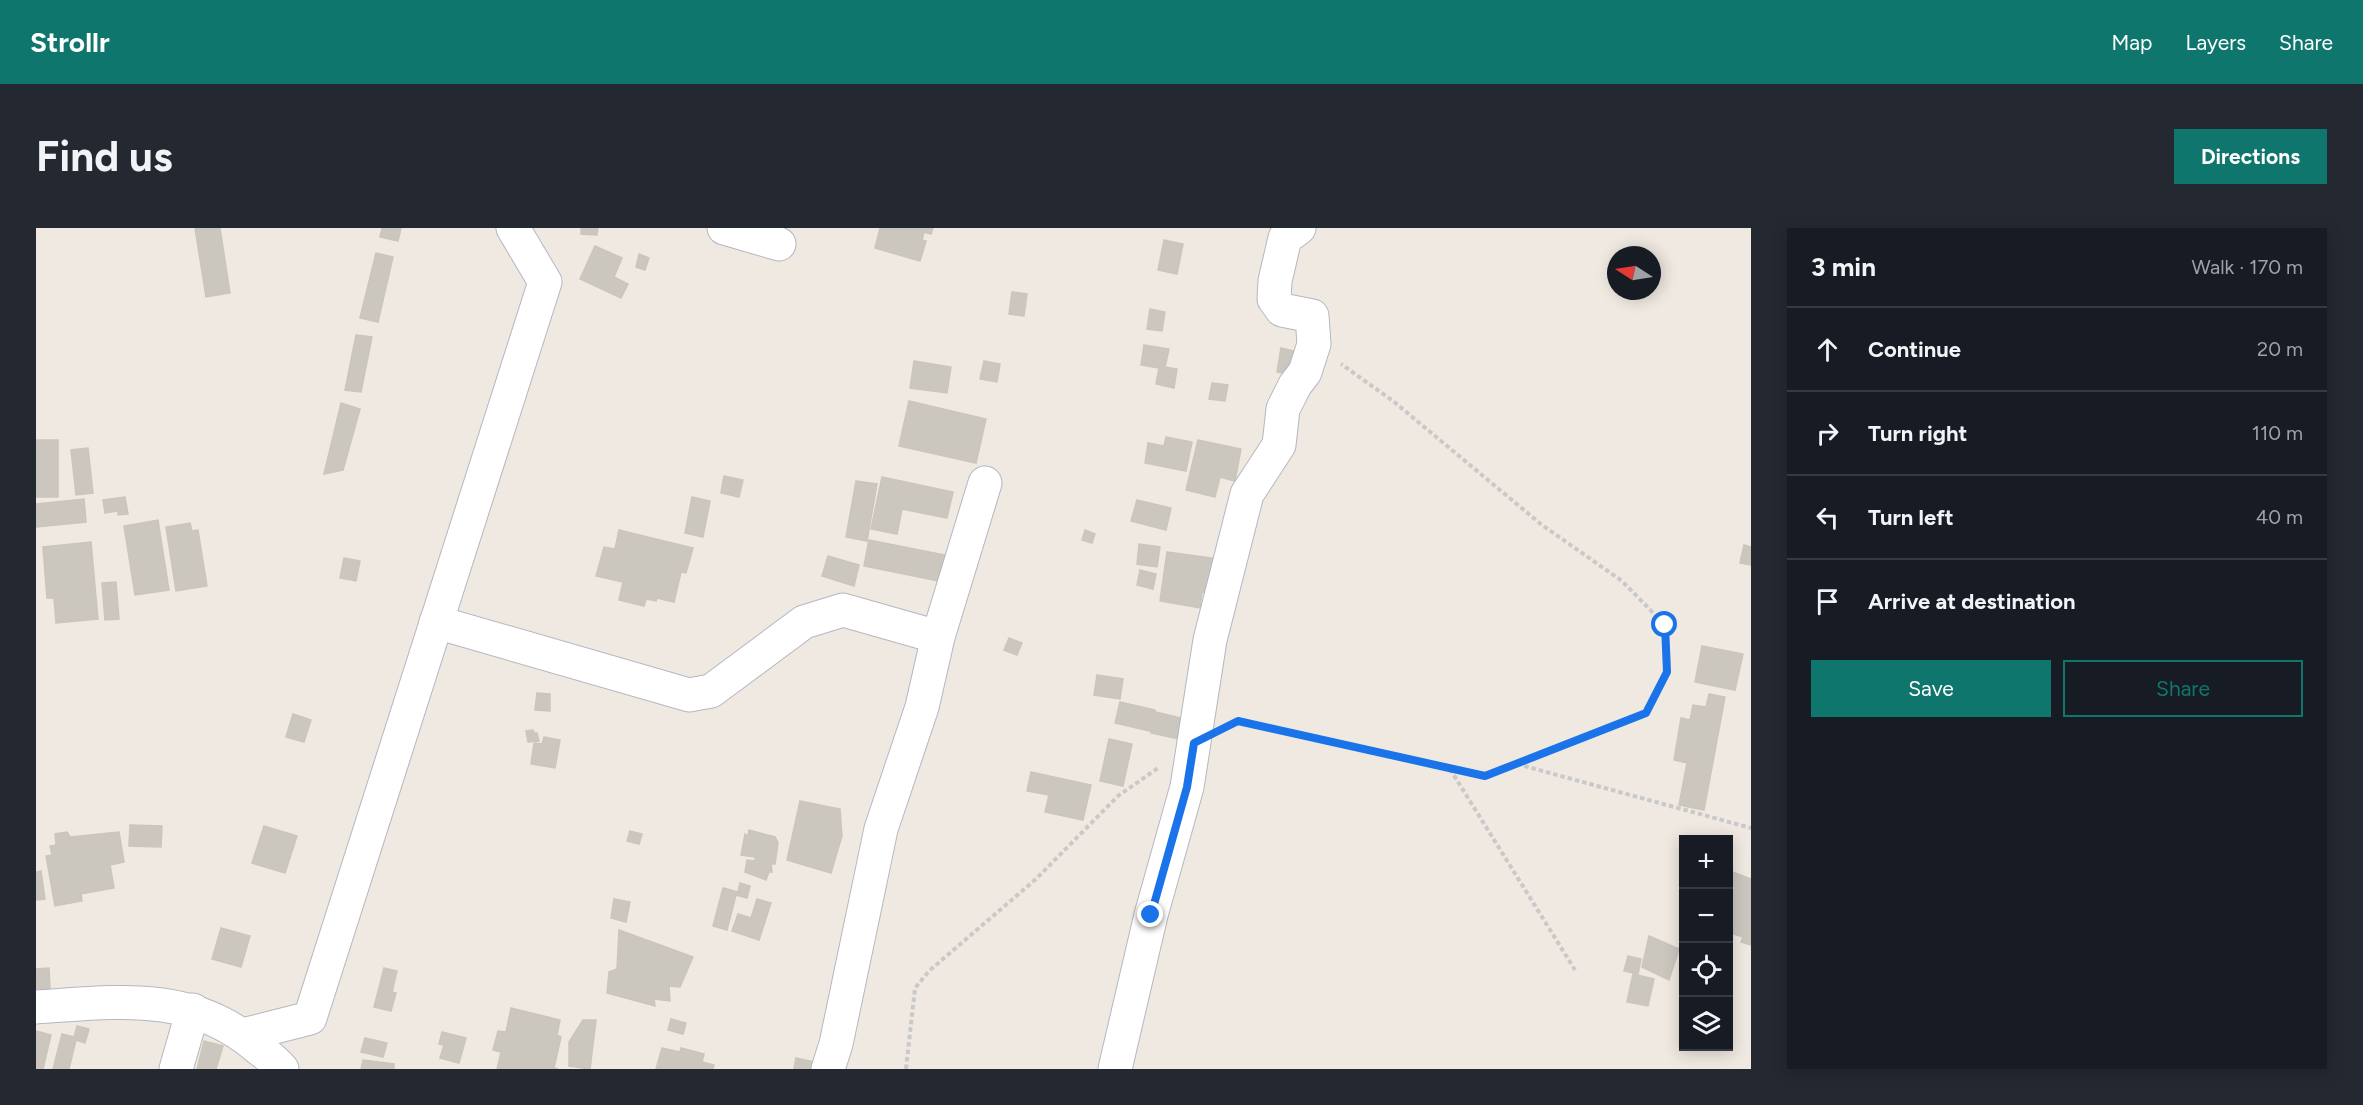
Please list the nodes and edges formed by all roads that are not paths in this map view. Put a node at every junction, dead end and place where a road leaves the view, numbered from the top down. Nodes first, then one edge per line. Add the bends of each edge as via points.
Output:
1 (513, 228) edge
2 (724, 228) edge
3 (1299, 228) edge
4 (779, 244) dead end
5 (984, 483) dead end
6 (436, 622) junction
7 (938, 637) junction
8 (36, 1007) edge
9 (193, 1010) junction
10 (243, 1035) junction
11 (176, 1069) edge
12 (282, 1069) edge
13 (828, 1069) edge
14 (1115, 1069) edge

1 - 6 street via 545,282
2 - 4 street
3 - 14 street via 1285,238 1274,298 1282,310 1312,316 1314,344 1305,372 1283,409 1279,445 1247,494 1210,640 1187,787 1151,915
5 - 7 street
6 - 7 street via 689,695 711,691 804,622 843,610
6 - 10 street via 310,1018
7 - 13 street via 922,707 880,829
8 - 9 street via 131,1001
9 - 10 street
9 - 11 street
10 - 12 street

